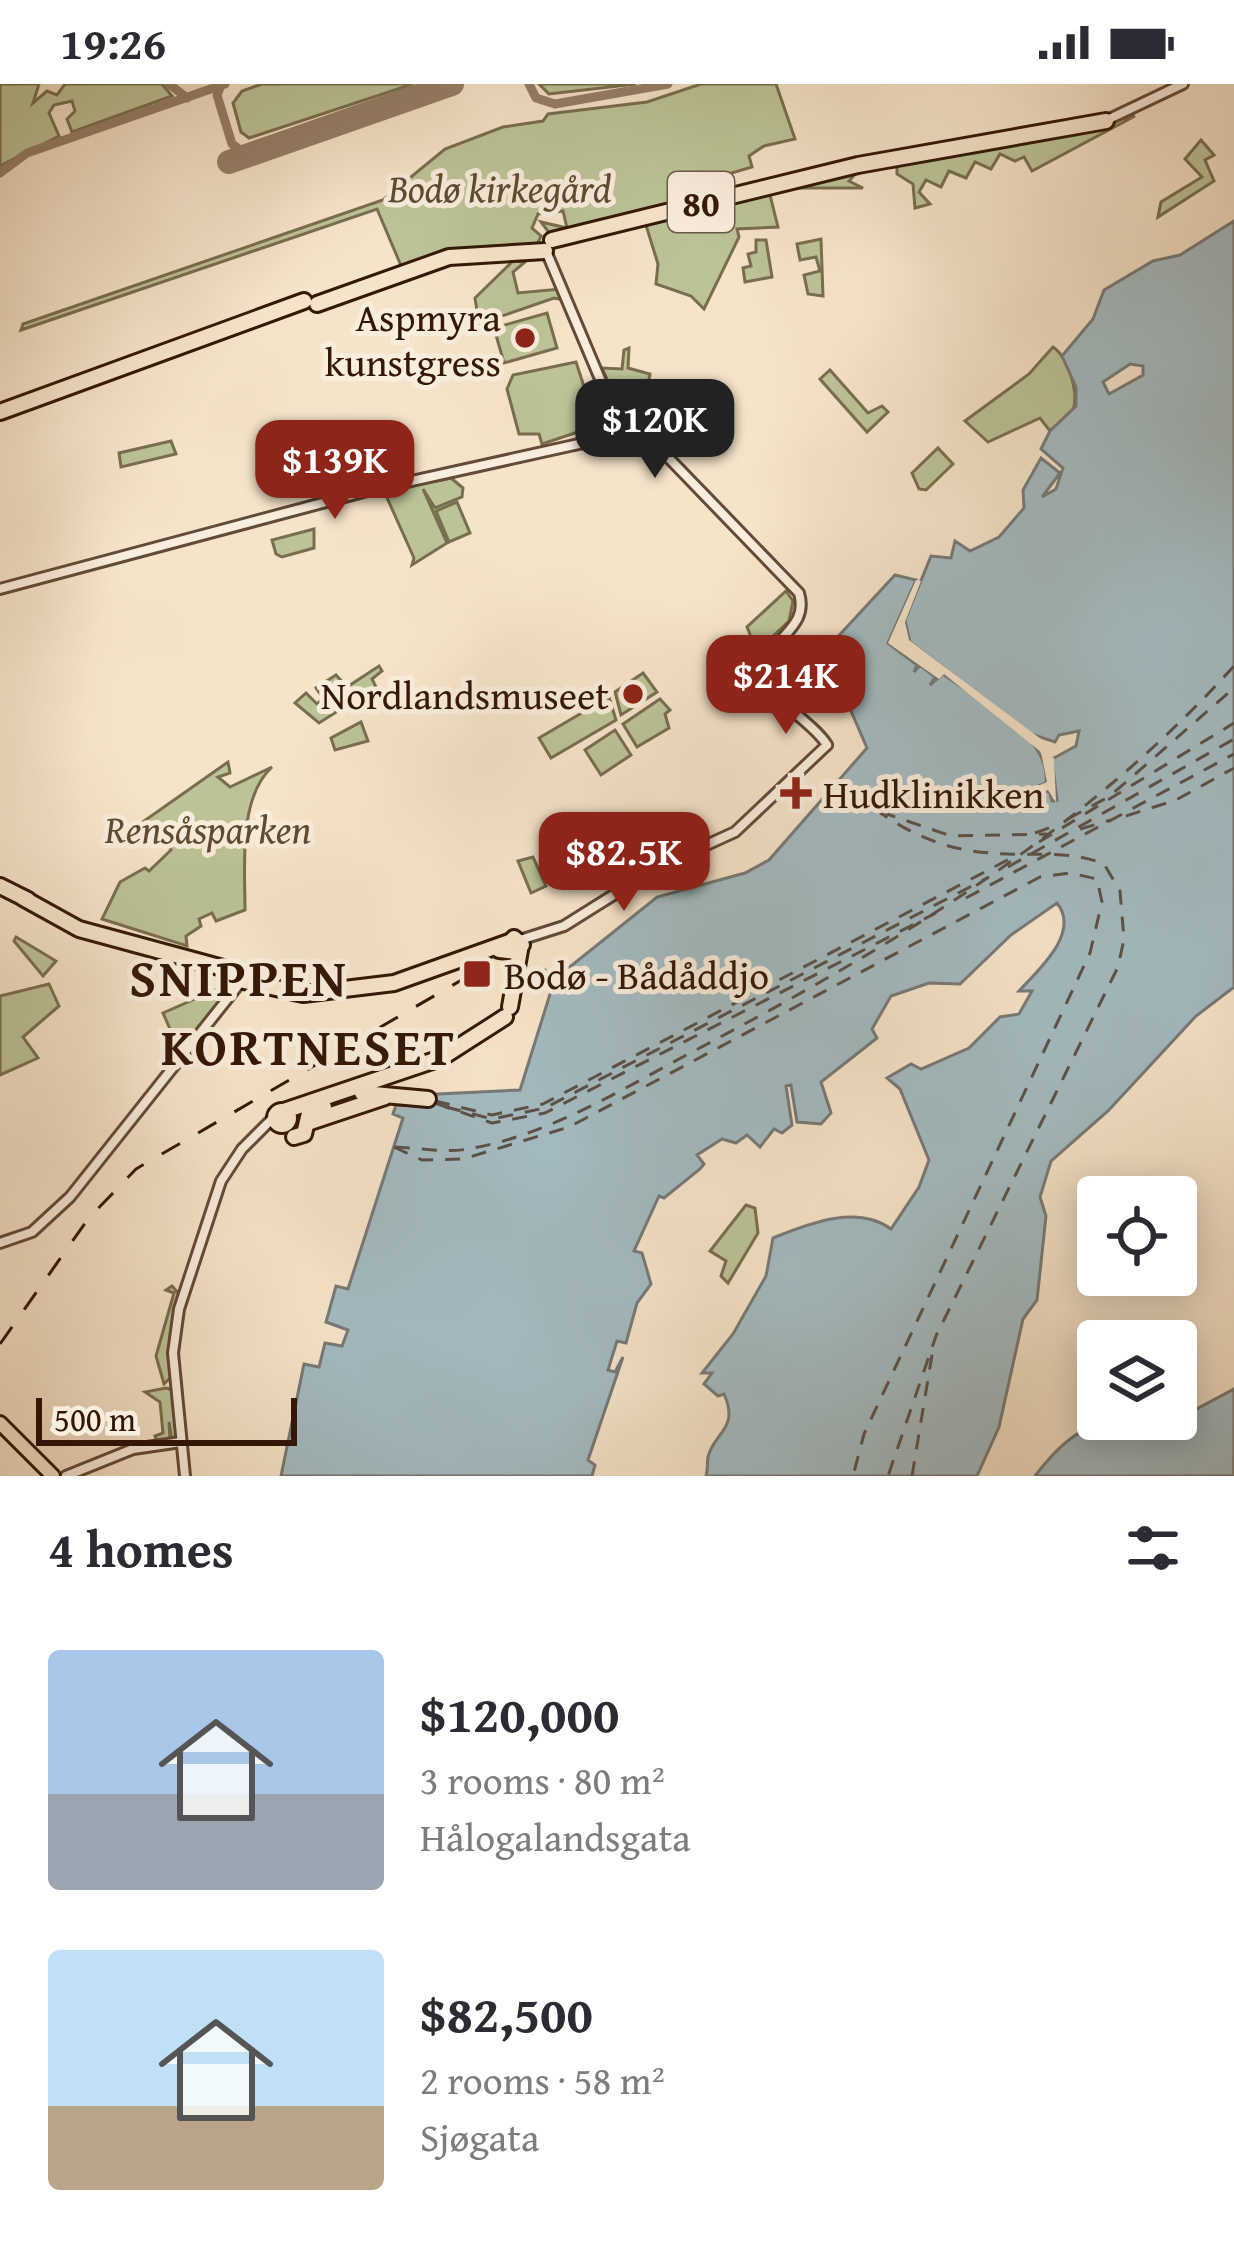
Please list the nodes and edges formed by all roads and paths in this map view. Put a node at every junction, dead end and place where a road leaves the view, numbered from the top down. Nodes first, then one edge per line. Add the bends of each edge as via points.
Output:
1 (1183, 84) edge
2 (1106, 121) joint
3 (550, 249) junction
4 (0, 412) edge
5 (615, 430) junction
6 (0, 587) edge
7 (0, 886) edge
8 (515, 946) junction
9 (238, 978) junction
10 (422, 1100) dead end
11 (309, 1114) junction
12 (283, 1120) junction
13 (0, 1243) edge
14 (5, 1428) edge
15 (181, 1442) junction
16 (68, 1475) edge
17 (51, 1476) edge
18 (185, 1476) edge

1 - 2 street
2 - 3 highway, 80 via 858,165
3 - 4 highway, 80 via 449,257
3 - 5 street via 610,398
5 - 6 street
5 - 8 street via 662,451 799,592 800,616 769,658 768,678 827,745 735,832
7 - 9 highway via 135,946
8 - 9 highway via 402,981 314,992
8 - 11 highway via 516,971 489,1030
9 - 13 street via 70,1197 32,1232
10 - 11 highway via 369,1091
11 - 12 highway
11 - 12 highway via 304,1134 294,1137
12 - 15 street via 254,1138 217,1191 175,1325
14 - 17 main road
15 - 16 street via 134,1449
15 - 18 street

